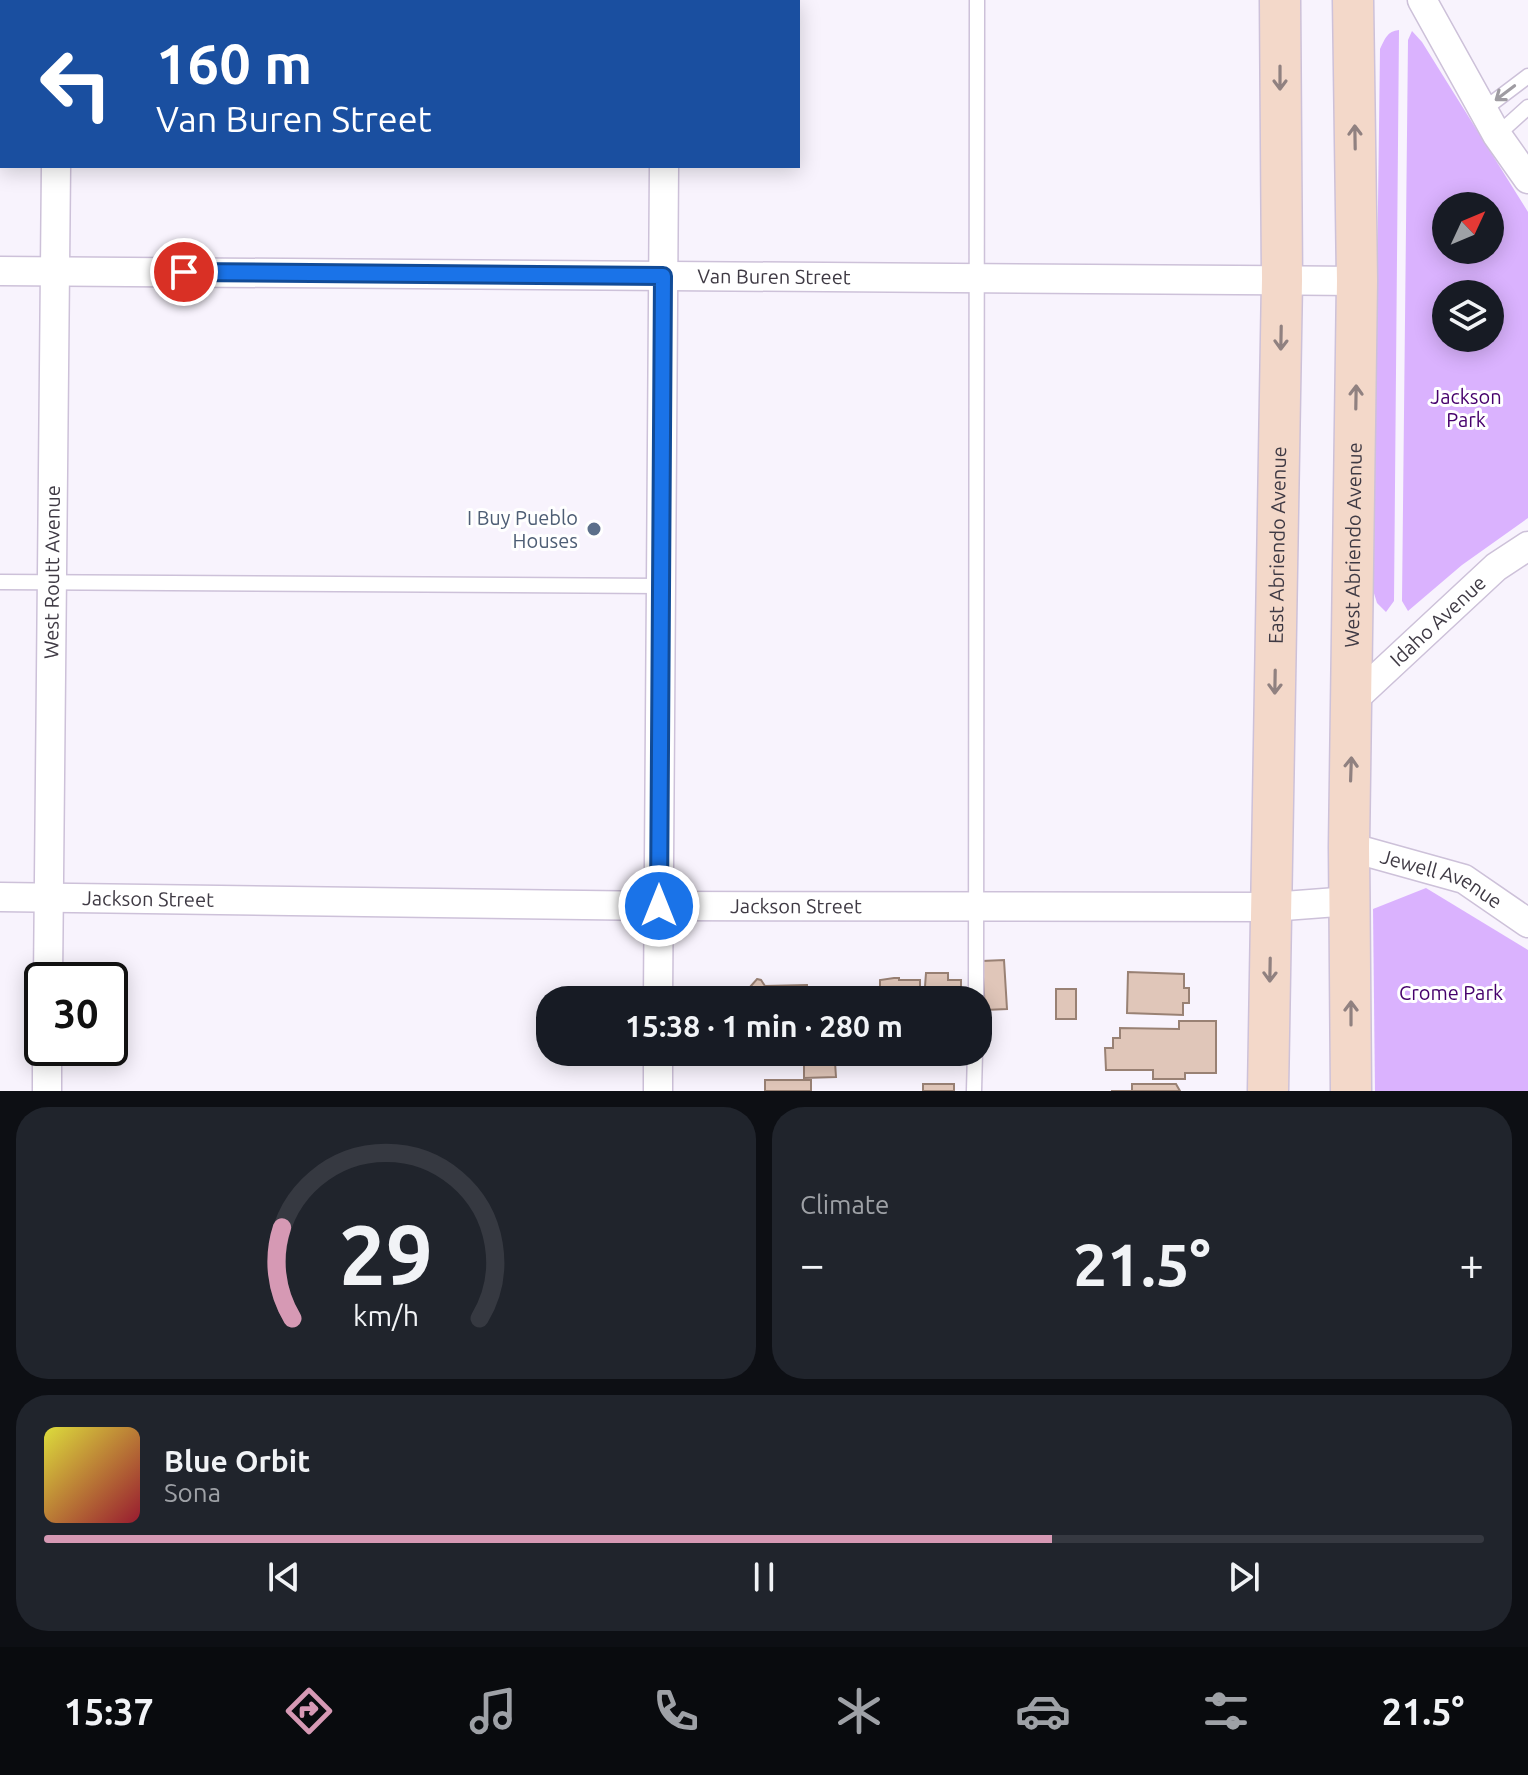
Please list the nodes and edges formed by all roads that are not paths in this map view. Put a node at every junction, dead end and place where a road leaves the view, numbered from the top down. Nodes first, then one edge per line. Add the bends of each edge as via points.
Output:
1 (977, 0) edge
2 (1280, 0) edge
3 (1353, 0) edge
4 (1422, 0) edge
5 (1528, 76) edge
6 (1528, 107) edge
7 (1483, 110) junction
8 (1497, 135) junction
9 (56, 168) edge
10 (664, 168) edge
11 (1528, 179) edge
12 (0, 271) edge
13 (56, 271) junction
14 (663, 276) junction
15 (976, 278) junction
16 (1282, 280) junction
17 (1357, 281) junction
18 (1528, 546) edge
19 (0, 582) edge
20 (52, 582) junction
21 (661, 586) junction
22 (1353, 700) junction
23 (1349, 847) junction
24 (0, 897) edge
25 (48, 898) junction
26 (1350, 901) junction
27 (659, 906) junction
28 (977, 906) junction
29 (1271, 907) junction
30 (1528, 923) edge
31 (48, 962) edge
32 (658, 986) edge
33 (976, 986) edge
34 (47, 1066) edge
35 (658, 1066) edge
36 (975, 1066) edge
37 (47, 1091) edge
38 (658, 1091) edge
39 (974, 1091) edge
40 (1268, 1091) edge
41 (1351, 1091) edge

1 - 15 lane
2 -> 16 main road, East Abriendo Avenue
17 -> 3 main road, West Abriendo Avenue
4 - 7 street
5 -> 7 lane
6 - 8 lane
7 - 8 street
8 - 11 street
9 - 13 street, West Routt Avenue
10 - 14 street
12 - 13 street, Van Buren Street
13 - 14 street, Van Buren Street
13 - 20 street, West Routt Avenue
14 - 15 street, Van Buren Street
14 - 21 street
15 - 16 street, Van Buren Street
15 - 28 lane
16 - 17 street, Van Buren Street
16 -> 29 main road, East Abriendo Avenue
22 -> 17 main road, West Abriendo Avenue
18 - 22 street, Idaho Avenue via 1496,567
19 - 20 lane
20 - 21 lane
20 - 25 street, West Routt Avenue
21 - 27 street
23 -> 22 main road, West Abriendo Avenue
23 - 26 main road, West Abriendo Avenue
23 - 30 street, Jewell Avenue via 1464,879
24 - 25 street, Jackson Street
25 - 27 street, Jackson Street
25 - 31 street, West Routt Avenue
26 - 29 street, Jackson Street
41 -> 26 main road, West Abriendo Avenue
27 - 28 street, Jackson Street
27 - 32 street
28 - 29 street, Jackson Street
28 - 33 lane
29 -> 40 main road, East Abriendo Avenue
34 - 37 street
35 - 38 street
36 - 39 lane

